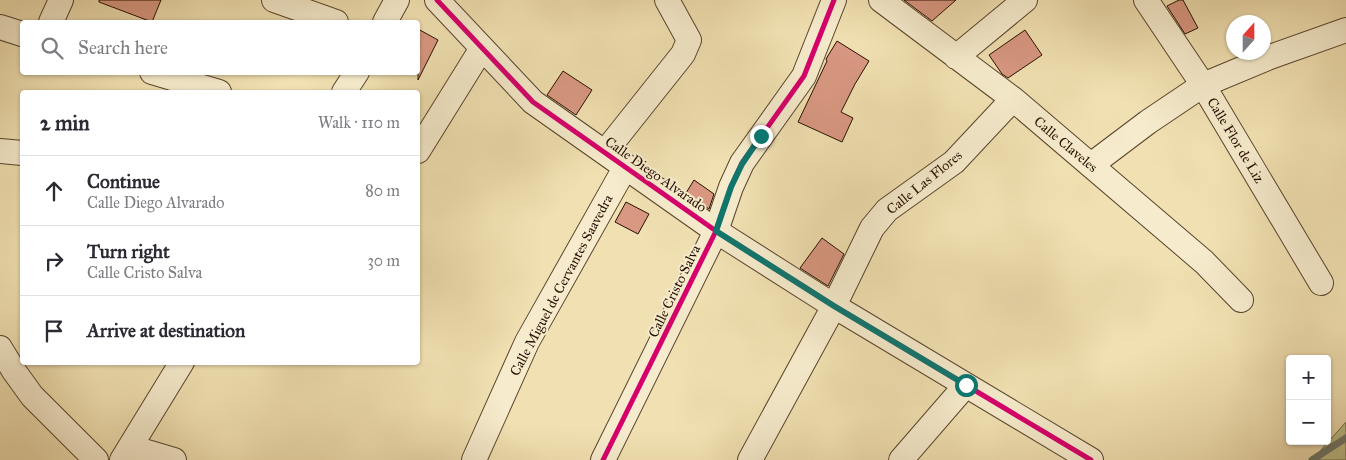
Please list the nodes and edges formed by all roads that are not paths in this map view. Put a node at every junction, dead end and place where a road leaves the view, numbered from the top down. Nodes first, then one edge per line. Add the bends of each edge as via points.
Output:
1 (61, 0) edge
2 (274, 0) edge
3 (397, 0) edge
4 (437, 0) edge
5 (667, 0) edge
6 (834, 0) edge
7 (1025, 0) edge
8 (1146, 0) edge
9 (890, 3) edge
10 (52, 20) edge
11 (330, 20) edge
12 (387, 20) edge
13 (0, 28) edge
14 (20, 33) edge
15 (1344, 36) edge
16 (482, 48) junction
17 (956, 57) junction
18 (162, 75) edge
19 (354, 75) edge
20 (1203, 85) junction
21 (212, 90) edge
22 (345, 90) edge
23 (1013, 99) junction
24 (420, 148) edge
25 (0, 151) edge
26 (605, 152) junction
27 (20, 153) edge
28 (1091, 165) junction
29 (626, 166) junction
30 (716, 231) junction
31 (1321, 282) dead end
32 (1242, 300) dead end
33 (834, 306) junction
34 (0, 348) edge
35 (180, 365) edge
36 (966, 385) junction
37 (126, 454) edge
38 (96, 460) edge
39 (174, 460) edge
40 (474, 460) edge
41 (603, 460) edge
42 (750, 460) edge
43 (901, 460) edge
44 (1091, 460) edge

1 - 10 street
2 - 11 street
3 - 12 street
4 - 16 street, Calle Diego Alvarado
5 - 26 street via 689,40 683,54
6 - 30 street, Calle Cristo Salva via 804,76 742,164
7 - 17 street
8 - 20 street, Calle Flor de Liz
9 - 17 street, Calle Claveles
13 - 14 street
15 - 20 street via 1270,57
16 - 24 street
16 - 26 street, Calle Diego Alvarado via 533,102
17 - 23 street, Calle Claveles
18 - 21 street
19 - 22 street
20 - 28 street
20 - 31 street, Calle Flor de Liz
23 - 28 street, Calle Claveles
23 - 33 street, Calle Las Flores via 954,162 887,210 872,228
25 - 27 street
26 - 29 street, Calle Diego Alvarado
28 - 32 street, Calle Claveles via 1204,262
29 - 30 street, Calle Diego Alvarado
29 - 40 street, Calle Miguel de Cervantes Saavedra via 527,342
30 - 33 street, Calle Diego Alvarado
30 - 41 street, Calle Cristo Salva
33 - 36 street, Calle Diego Alvarado
33 - 42 street, Calle Las Flores
34 - 38 street via 32,396
35 - 37 street
36 - 43 street
36 - 44 street, Calle Diego Alvarado
37 - 39 street

